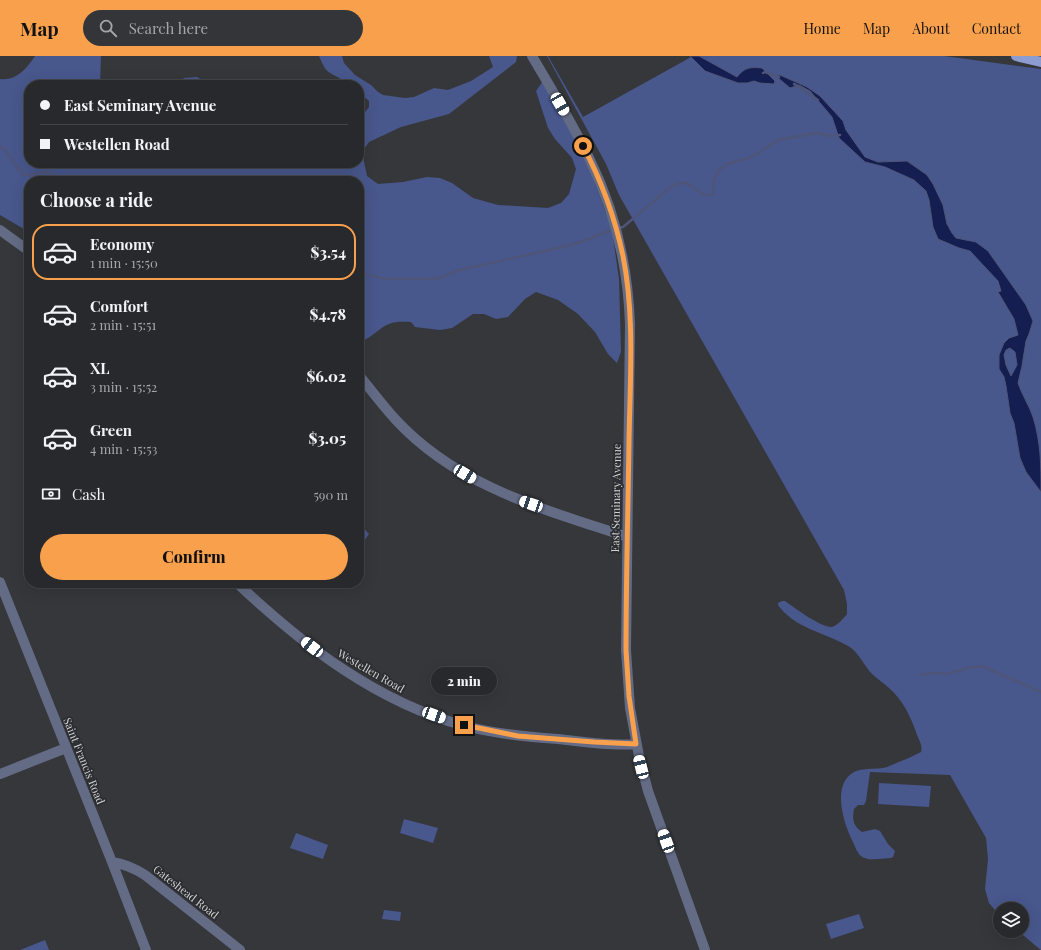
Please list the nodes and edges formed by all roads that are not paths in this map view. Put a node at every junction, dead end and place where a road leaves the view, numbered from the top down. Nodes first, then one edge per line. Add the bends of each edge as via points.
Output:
1 (532, 56) edge
2 (1016, 56) edge
3 (1041, 62) edge
4 (0, 230) edge
5 (24, 247) edge
6 (364, 381) edge
7 (627, 537) junction
8 (0, 582) edge
9 (242, 588) edge
10 (636, 744) junction
11 (66, 748) junction
12 (0, 774) edge
13 (112, 862) junction
14 (146, 950) edge
15 (240, 950) edge
16 (705, 950) edge

1 - 7 street, East Seminary Avenue via 590,160 618,234 629,310
2 - 3 main road
4 - 5 street
6 - 7 street via 396,420 413,436 446,462 480,483 508,496
7 - 10 street, East Seminary Avenue via 627,668
8 - 11 street, Saint Francis Road
9 - 10 street, Westellen Road via 328,660 364,683 408,705 464,725 499,733
10 - 16 street, East Seminary Avenue via 648,791
11 - 12 street
11 - 13 street, Saint Francis Road
13 - 14 street, Saint Francis Road
13 - 15 street, Gateshead Road via 135,868

